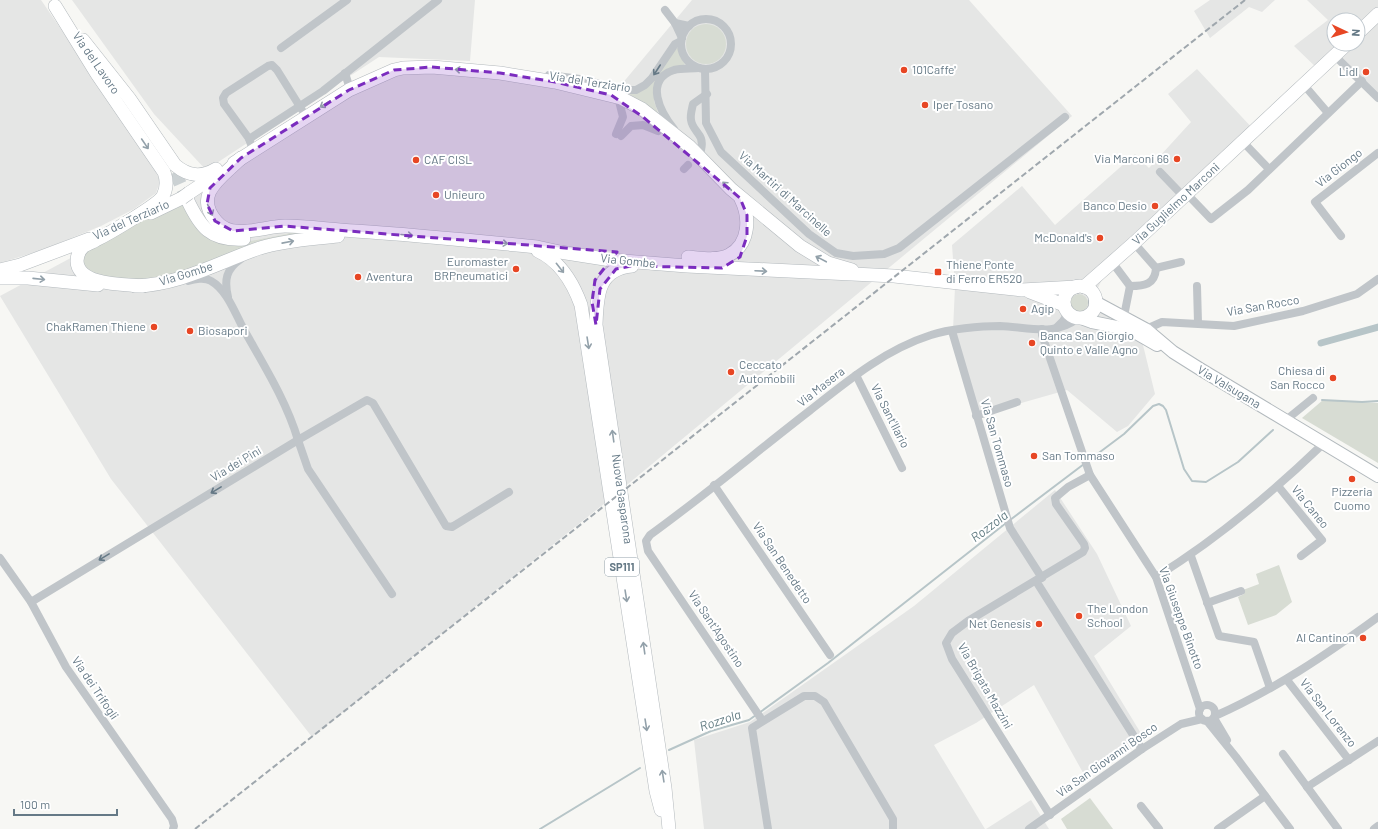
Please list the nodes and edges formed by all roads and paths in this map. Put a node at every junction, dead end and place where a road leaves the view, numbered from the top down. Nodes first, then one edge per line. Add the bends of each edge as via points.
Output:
1 (347, 0) edge
2 (438, 0) edge
3 (54, 3) edge
4 (665, 10) dead end
5 (1378, 14) edge
6 (675, 23) junction
7 (1366, 25) edge
8 (689, 26) junction
9 (682, 40) junction
10 (281, 48) dead end
11 (1339, 52) edge
12 (1335, 56) junction
13 (702, 69) junction
14 (345, 73) junction
15 (500, 74) junction
16 (1362, 81) junction
17 (1304, 85) junction
18 (350, 89) junction
19 (707, 94) junction
20 (615, 98) junction
21 (1378, 98) edge
22 (303, 111) junction
23 (1328, 113) junction
24 (1065, 117) dead end
25 (140, 125) dead end
26 (658, 131) junction
27 (1243, 142) junction
28 (251, 145) junction
29 (695, 148) junction
30 (1378, 153) edge
31 (241, 158) junction
32 (1269, 169) junction
33 (1160, 172) dead end
34 (714, 173) junction
35 (1185, 195) junction
36 (186, 197) junction
37 (740, 198) junction
38 (748, 225) junction
39 (118, 226) junction
40 (303, 227) junction
41 (368, 232) junction
42 (1341, 236) dead end
43 (1134, 243) junction
44 (533, 246) junction
45 (260, 248) junction
46 (642, 254) junction
47 (611, 260) junction
48 (1181, 262) dead end
49 (1110, 264) junction
50 (687, 266) junction
51 (722, 268) junction
52 (1156, 268) junction
53 (0, 270) edge
54 (871, 275) junction
55 (890, 276) joint
56 (0, 278) edge
57 (1378, 279) edge
58 (143, 286) junction
59 (1130, 286) junction
60 (1197, 286) dead end
61 (1054, 287) junction
62 (1080, 287) junction
63 (1022, 290) junction
64 (1095, 299) junction
65 (228, 300) junction
66 (1073, 313) junction
67 (1121, 315) junction
68 (1198, 323) junction
69 (596, 325) junction
70 (1042, 329) junction
71 (1054, 330) junction
72 (1128, 330) junction
73 (1147, 330) junction
74 (952, 331) junction
75 (1173, 352) junction
76 (856, 375) junction
77 (1313, 398) dead end
78 (1017, 402) dead end
79 (976, 416) junction
80 (1286, 420) junction
81 (298, 440) junction
82 (1323, 444) junction
83 (1086, 467) junction
84 (902, 468) dead end
85 (1378, 476) edge
86 (714, 485) junction
87 (1278, 486) junction
88 (509, 492) dead end
89 (648, 551) joint
90 (1190, 556) junction
91 (1301, 556) dead end
92 (0, 558) edge
93 (1156, 577) junction
94 (1039, 580) junction
95 (1241, 591) dead end
96 (392, 594) dead end
97 (31, 602) junction
98 (1207, 603) junction
99 (1378, 617) edge
100 (830, 655) dead end
101 (1288, 680) junction
102 (1270, 688) junction
103 (1236, 707) junction
104 (1205, 708) junction
105 (759, 715) junction
106 (1210, 719) junction
107 (1181, 724) junction
108 (1378, 740) edge
109 (1142, 750) junction
110 (1282, 754) dead end
111 (1349, 760) junction
112 (1307, 787) junction
113 (1265, 796) junction
114 (1142, 806) dead end
115 (1050, 815) junction
116 (1378, 826) edge
117 (173, 829) edge
118 (666, 829) edge
119 (669, 829) edge
120 (768, 829) edge
121 (894, 829) edge
122 (1029, 829) edge
123 (1159, 829) edge
124 (1218, 829) edge
125 (1290, 829) edge
126 (1338, 829) edge
127 (1374, 829) edge

1 - 10 street
2 - 14 street, Via del Terziario
3 - 25 main road, Via del Lavoro
3 - 31 main road via 102,62 181,170 191,175 203,175
3 -> 39 main road via 97,74 165,176 166,188 158,201
4 - 6 street
5 - 7 main road
6 - 8 street
6 - 9 street
8 - 9 street
8 - 13 street via 697,21 709,19 722,25 729,34 731,47 726,60 713,68
9 - 13 street via 684,55 688,61
9 -> 15 street, Via del Terziario via 672,47 645,85 631,91 565,77 521,72
11 - 12 main road, Via Guglielmo Marconi
12 - 16 street
12 - 17 main road, Via Guglielmo Marconi
13 - 19 street, Via Martiri di Marcinelle
13 - 29 street, Via del Terziario via 669,72 661,79 657,89 662,114
14 - 18 street
14 - 22 street, Via del Terziario
15 -> 18 main road, Via del Terziario via 403,68 379,75
15 - 20 main road, Via del Terziario via 555,82
16 - 21 street
16 - 23 street
17 - 23 street
17 - 27 main road, Via Guglielmo Marconi
18 -> 22 main road, Via del Terziario
19 - 24 street, Via Martiri di Marcinelle via 706,123 721,152 828,249 854,256 879,255 899,248
19 - 29 street via 693,104 691,122 702,138
20 - 26 main road, Via del Terziario
20 - 26 street via 623,118 618,135 631,126 649,127
20 - 29 main road, Via del Terziario via 626,100 642,109
22 - 28 main road, Via del Terziario
22 - 28 street via 272,65 226,93 223,98 224,104
23 - 32 street
26 - 34 main road, Via del Terziario via 696,164
27 - 32 street
27 - 35 main road, Via Guglielmo Marconi
28 - 31 main road, Via del Terziario
29 - 34 main road, Via del Terziario
30 - 42 street, Via Giongo via 1315,202
31 - 36 main road, Via del Terziario
31 -> 40 main road, Via Gombe via 210,188 207,204 216,221 221,226 233,230
32 - 35 street via 1248,190 1211,219
33 - 35 street
37 -> 34 main road, Via del Terziario
35 - 43 main road, Via Guglielmo Marconi
36 - 39 main road, Via del Terziario
36 - 40 main road via 200,224 214,235 224,238 249,239
37 - 38 main road via 746,208
54 -> 37 main road, Via del Terziario via 828,263 811,254
38 - 46 main road via 737,249 725,256 704,258
38 - 51 main road via 740,257 731,265
39 - 53 main road, Via del Terziario via 57,251
39 - 58 main road via 84,246 77,258 77,267 85,276 98,281
40 - 41 main road, Via Gombe
41 -> 44 main road, Via Gombe
45 -> 41 main road, Via Gombe via 300,239
43 - 49 main road, Via Guglielmo Marconi
43 - 52 street
44 - 46 main road
44 - 47 main road, Via Gombe
44 -> 118 main road, Nuova Gasparona / SP111 via 556,262 576,291 581,304 656,791
45 - 58 main road, Via Gombe via 186,277
45 - 65 street via 231,266 226,279
46 - 47 main road
47 - 50 main road, Via Gombe
47 - 69 main road, SP111 via 599,272 593,291
48 - 52 street
49 - 59 street
49 - 61 main road, Via Guglielmo Marconi via 1079,280
49 - 62 main road, Via Guglielmo Marconi
49 - 64 main road, Via Guglielmo Marconi via 1095,289
50 - 51 main road, Via Gombe
50 - 69 main road, Nuova Gasparona / SP111 via 631,266 616,269 604,279 600,289
51 -> 54 main road, Via Gombe
52 - 59 street via 1153,281
54 - 55 main road, Via Gombe
55 - 63 main road, Via Guglielmo Marconi
56 -> 58 main road, Via Gombe via 28,278 102,286
57 - 68 street, Via San Rocco via 1356,294 1303,311 1234,326
58 - 65 street via 170,286 195,279 210,279
59 - 67 street
60 - 68 street
61 - 62 main road, Via Guglielmo Marconi
61 - 63 main road, Via Guglielmo Marconi
62 - 64 main road via 1091,292
62 - 66 main road, Via Guglielmo Marconi via 1067,294
63 - 66 main road, Via Guglielmo Marconi
64 - 66 main road, Via Guglielmo Marconi via 1091,313
64 - 67 main road, Via Valsugana
65 - 81 street via 273,381 293,423
66 - 71 street
66 - 71 street, Via Masera via 1070,325
66 - 72 main road, Via Valsugana via 1092,322
67 - 72 street
67 - 73 main road, Via Valsugana
68 - 73 street, Via San Rocco via 1162,322
119 -> 69 main road, Nuova Gasparona / SP111
70 - 71 street, Via Masera
70 - 74 street, Via Masera via 999,326
70 - 83 street, Via Giuseppe Binotto
72 - 73 street, Via Valsugana
72 - 75 main road, Via Valsugana
73 - 75 main road, Via Valsugana
74 - 76 street, Via Masera via 932,334 916,341 878,360
74 - 79 street, Via San Tommaso
75 - 80 main road, Via Valsugana
76 - 84 street, Via Sant'Ilario
76 - 86 street, Via Masera
77 - 80 street
78 - 79 street
79 - 94 street, Via San Tommaso via 1010,528
80 - 82 main road, Via Valsugana
81 - 88 street, Via dei Pini via 367,400 373,403 446,526 452,527
81 - 96 street via 308,469
81 -> 97 street, Via dei Pini
82 - 85 main road, Via Valsugana
82 - 87 street
83 - 93 street, Via Giuseppe Binotto
83 - 94 street, Via Brigata Mazzini via 1055,498 1056,504 1085,548
86 - 89 street, Via Masera via 650,534 646,541
86 - 100 street, Via San Benedetto
87 - 90 street
87 - 91 street, Via Caneo via 1322,540
89 - 105 street, Via Sant'Agostino
90 - 93 street
90 - 98 street
92 - 97 street, Via dei Trifogli
93 - 104 street, Via Giuseppe Binotto via 1194,691
94 - 109 street
94 - 115 street, Via Brigata Mazzini via 968,621 952,633 946,643 952,659
95 - 98 street
97 - 117 street, Via dei Trifogli via 66,667 172,819
98 - 102 street via 1219,636 1254,642
99 - 101 street, Via San Giovanni Bosco
101 - 102 street, Via San Giovanni Bosco
101 - 111 street, Via San Lorenzo
102 - 103 street, Via San Giovanni Bosco
103 - 104 street, Via San Giovanni Bosco
103 - 106 street, Via San Giovanni Bosco
104 - 106 street via 1215,711
104 - 106 street via 1199,715
104 - 107 street
105 - 120 street via 752,728
105 - 121 street via 804,696 815,696 824,702 893,819
106 - 107 street, Via San Giovanni Bosco
106 - 113 street
107 - 109 street, Via San Giovanni Bosco
108 - 111 street
109 - 115 street, Via San Giovanni Bosco
110 - 112 street
111 - 112 street
112 - 126 street
113 - 124 street
113 - 125 street
114 - 123 street
115 - 122 street, Via San Giovanni Bosco
116 - 127 street

